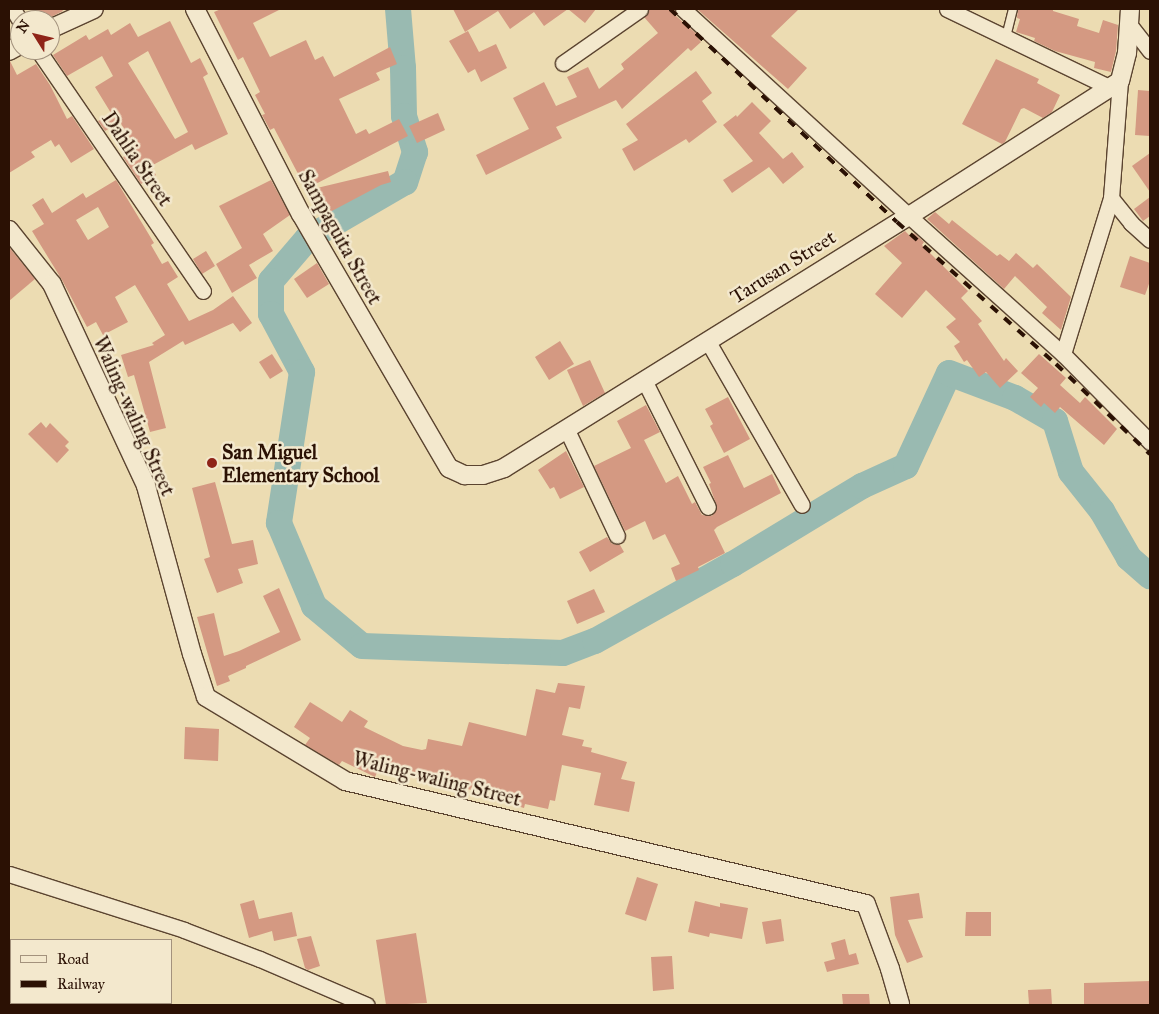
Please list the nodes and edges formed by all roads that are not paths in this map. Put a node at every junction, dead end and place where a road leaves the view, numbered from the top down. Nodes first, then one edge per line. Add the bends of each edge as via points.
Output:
1 (94, 9) edge
2 (195, 9) edge
3 (640, 9) edge
4 (683, 9) edge
5 (947, 9) edge
6 (1013, 9) edge
7 (1129, 16) edge
8 (60, 24) edge
9 (1006, 37) junction
10 (1150, 51) edge
11 (45, 60) edge
12 (563, 63) dead end
13 (1116, 84) junction
14 (1111, 198) junction
15 (909, 216) junction
16 (9, 230) edge
17 (1150, 240) edge
18 (203, 291) dead end
19 (707, 340) junction
20 (1063, 354) junction
21 (644, 380) junction
22 (566, 428) junction
23 (1150, 442) edge
24 (464, 475) joint
25 (802, 506) dead end
26 (708, 507) dead end
27 (617, 536) dead end
28 (9, 874) edge
29 (367, 1005) edge
30 (900, 1005) edge

1 - 8 street
2 - 24 street, Sampaguita Street via 313,234 449,468
3 - 12 street
4 - 15 street
5 - 9 street
6 - 9 lane
7 - 10 street
7 - 13 street via 1127,53
9 - 13 street
11 - 18 street, Dahlia Street
13 - 14 street
13 - 15 street, Tarusan Street
14 - 17 street
14 - 20 street
15 - 19 street, Tarusan Street
15 - 20 street
16 - 30 street, Waling-waling Street via 52,284 146,486 206,697 345,781 866,904
19 - 21 street, Tarusan Street
19 - 25 street
20 - 23 street
21 - 22 street, Tarusan Street
21 - 26 street
22 - 24 street, Tarusan Street via 504,468 483,475
22 - 27 street
28 - 29 street via 184,930 260,958

